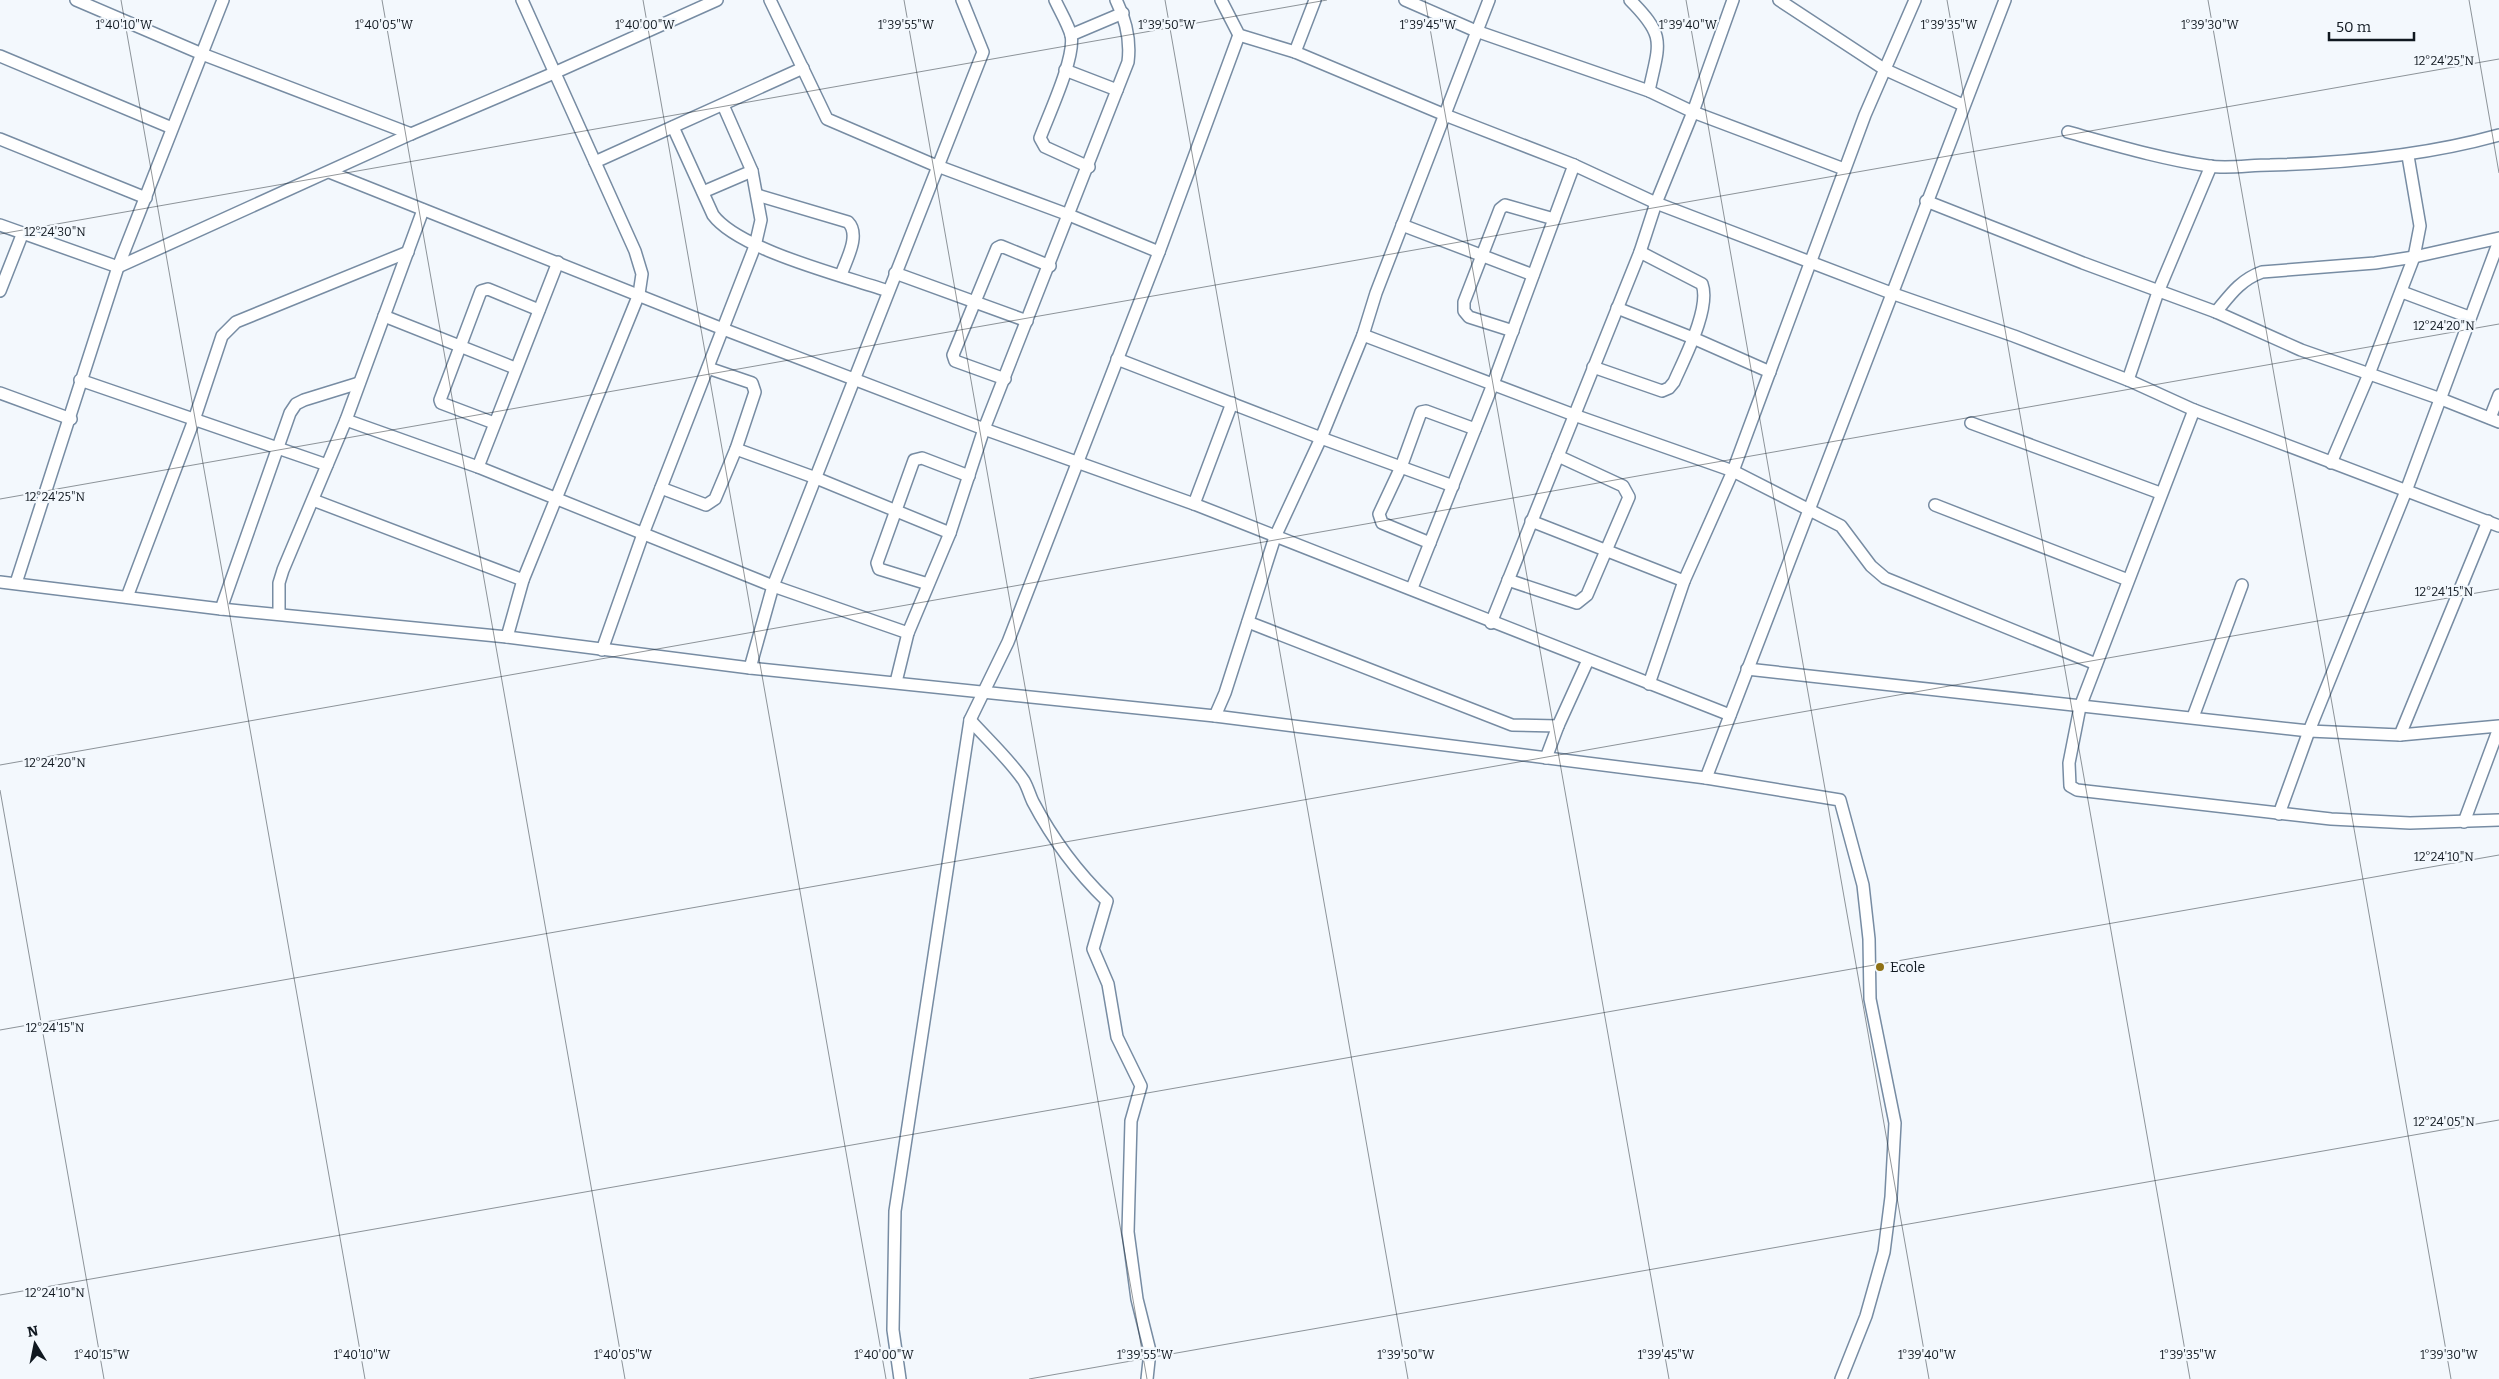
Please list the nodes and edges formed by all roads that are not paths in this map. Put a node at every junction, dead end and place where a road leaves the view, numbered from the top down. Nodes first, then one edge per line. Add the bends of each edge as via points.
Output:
1 (76, 0) edge
2 (223, 0) edge
3 (522, 0) edge
4 (717, 0) edge
5 (770, 0) edge
6 (962, 0) edge
7 (1055, 0) edge
8 (1116, 0) edge
9 (1221, 0) edge
10 (1315, 0) edge
11 (1404, 0) edge
12 (1489, 0) edge
13 (1630, 0) edge
14 (1734, 0) edge
15 (1779, 0) edge
16 (1915, 0) edge
17 (2005, 0) edge
18 (103, 5) edge
19 (1430, 5) edge
20 (1123, 13) junction
21 (1476, 31) junction
22 (1239, 35) junction
23 (1071, 36) junction
24 (1295, 52) junction
25 (202, 54) junction
26 (0, 56) edge
27 (803, 68) junction
28 (1884, 69) junction
29 (1065, 70) junction
30 (554, 73) junction
31 (1117, 90) junction
32 (1648, 91) junction
33 (723, 105) junction
34 (1963, 105) junction
35 (1693, 112) junction
36 (1445, 115) junction
37 (673, 127) junction
38 (172, 128) junction
39 (2068, 132) dead end
40 (411, 134) junction
41 (2499, 135) edge
42 (0, 139) edge
43 (2408, 156) junction
44 (595, 162) junction
45 (1574, 165) junction
46 (938, 166) junction
47 (2211, 166) junction
48 (1089, 167) junction
49 (1844, 169) junction
50 (752, 171) junction
51 (329, 172) junction
52 (703, 192) junction
53 (757, 195) junction
54 (146, 198) junction
55 (1926, 200) junction
56 (1656, 202) junction
57 (423, 210) junction
58 (1069, 215) junction
59 (1554, 219) junction
60 (1402, 225) junction
61 (0, 226) edge
62 (22, 235) junction
63 (2499, 240) edge
64 (755, 246) junction
65 (408, 252) junction
66 (1158, 252) junction
67 (1640, 252) junction
68 (1482, 256) junction
69 (2414, 257) junction
70 (1812, 261) junction
71 (558, 262) junction
72 (1050, 266) junction
73 (118, 267) junction
74 (895, 273) junction
75 (841, 275) junction
76 (1534, 275) junction
77 (0, 291) edge
78 (888, 291) junction
79 (2158, 292) junction
80 (2402, 292) junction
81 (1891, 293) junction
82 (640, 294) junction
83 (975, 304) junction
84 (1617, 308) junction
85 (539, 310) junction
86 (2216, 312) junction
87 (384, 316) junction
88 (2469, 317) junction
89 (1027, 321) junction
90 (723, 329) junction
91 (1513, 331) junction
92 (1362, 335) junction
93 (1693, 338) junction
94 (460, 346) junction
95 (1118, 359) junction
96 (1594, 367) junction
97 (515, 368) junction
98 (708, 368) junction
99 (1770, 372) junction
100 (2370, 374) junction
101 (855, 379) junction
102 (1005, 379) junction
103 (80, 380) junction
104 (2128, 380) junction
105 (360, 383) junction
106 (1493, 384) junction
107 (0, 393) edge
108 (2499, 395) edge
109 (2440, 399) junction
110 (1232, 403) junction
111 (2194, 410) junction
112 (1574, 415) junction
113 (70, 419) junction
114 (194, 420) junction
115 (346, 420) junction
116 (2494, 420) edge
117 (494, 423) junction
118 (1971, 423) dead end
119 (984, 428) junction
120 (1475, 428) junction
121 (1321, 438) junction
122 (278, 447) junction
123 (736, 449) junction
124 (1558, 456) junction
125 (1078, 462) junction
126 (2332, 463) junction
127 (327, 465) junction
128 (478, 467) junction
129 (1401, 467) junction
130 (1733, 471) junction
131 (969, 476) junction
132 (816, 478) junction
133 (1453, 486) junction
134 (661, 488) junction
135 (2406, 491) junction
136 (2160, 493) junction
137 (558, 499) junction
138 (313, 500) junction
139 (1194, 504) junction
140 (1935, 505) dead end
141 (1808, 510) junction
142 (895, 511) junction
143 (1531, 521) junction
144 (2488, 521) junction
145 (2499, 526) edge
146 (950, 533) junction
147 (643, 534) junction
148 (1275, 538) junction
149 (1430, 543) junction
150 (1606, 550) junction
151 (524, 580) junction
152 (1508, 580) junction
153 (2128, 580) junction
154 (1684, 581) junction
155 (0, 582) edge
156 (16, 583) junction
157 (928, 584) junction
158 (2242, 585) dead end
159 (774, 586) junction
160 (1412, 588) junction
161 (127, 597) junction
162 (222, 609) junction
163 (279, 614) junction
164 (1248, 622) junction
165 (1491, 622) junction
166 (908, 633) junction
167 (507, 637) junction
168 (602, 650) junction
169 (1588, 660) junction
170 (2096, 664) junction
171 (750, 668) junction
172 (1748, 669) junction
173 (896, 682) junction
174 (1649, 684) junction
175 (985, 692) junction
176 (2080, 707) junction
177 (1730, 715) junction
178 (1214, 716) junction
179 (2194, 717) junction
180 (970, 720) junction
181 (1558, 726) junction
182 (2499, 727) edge
183 (2309, 731) junction
184 (2400, 735) junction
185 (1546, 758) junction
186 (1706, 778) junction
187 (2279, 814) junction
188 (2499, 820) edge
189 (2464, 822) junction
190 (900, 1379) edge
191 (1147, 1379) edge
192 (1842, 1379) edge

1 - 18 street
2 - 25 street
3 - 30 street
4 - 30 street
5 - 27 street
6 - 46 street via 984,52
7 - 23 street
8 - 20 street
9 - 22 street
10 - 24 street
11 - 19 street
12 - 21 street
13 - 32 street via 1656,31 1658,48
14 - 35 street
15 - 28 street
16 - 28 street
17 - 34 street
18 - 25 street
19 - 21 street
20 - 23 street
20 - 31 street via 1130,47
21 - 32 street
21 - 36 street
22 - 24 street
22 - 66 street
23 - 29 street
24 - 36 street
25 - 38 street
25 - 40 street
26 - 38 street
27 - 33 street
27 - 46 street via 827,119
28 - 34 street
28 - 49 street
29 - 31 street
29 - 48 street via 1040,138 1045,148
30 - 40 street
30 - 44 street
31 - 48 street
32 - 35 street
33 - 37 street
33 - 50 street
34 - 55 street
35 - 49 street
35 - 56 street
36 - 45 street
36 - 60 street
37 - 44 street
37 - 52 street
38 - 54 street
39 - 47 street
40 - 51 street
41 - 43 street
42 - 54 street
43 - 47 street via 2307,164
43 - 69 street via 2420,226
44 - 82 street via 639,262 642,274
45 - 56 street
45 - 59 street
46 - 58 street
46 - 74 street
47 - 79 street
48 - 58 street
49 - 70 street
50 - 52 street
50 - 53 street
51 - 57 street
51 - 73 street
52 - 64 street via 721,226
53 - 64 street via 761,220
53 - 75 street via 848,222 853,227 854,236
54 - 73 street
55 - 79 street
55 - 81 street
56 - 67 street
56 - 70 street
57 - 65 street
57 - 71 street
58 - 66 street
58 - 72 street
59 - 68 street via 1504,205
59 - 76 street
60 - 68 street
60 - 92 street
61 - 62 street
62 - 73 street
62 - 77 street
63 - 69 street
63 - 88 street
64 - 75 street
64 - 90 street
65 - 87 street
65 - 114 street via 227,328
66 - 95 street
67 - 84 street
67 - 93 street via 1702,284 1705,293
68 - 76 street
68 - 91 street via 1464,302 1464,311 1470,317
69 - 80 street
69 - 86 street via 2262,272 2237,286
70 - 81 street
70 - 99 street
71 - 82 street
71 - 85 street
72 - 83 street via 998,247
72 - 89 street
73 - 103 street
74 - 78 street
74 - 83 street
75 - 78 street
76 - 91 street
78 - 101 street
79 - 86 street
79 - 104 street
80 - 88 street
80 - 100 street
81 - 104 street
81 - 141 street
82 - 90 street
82 - 137 street
83 - 89 street
83 - 102 street via 953,358
84 - 93 street
84 - 96 street
85 - 94 street via 484,289
85 - 97 street
86 - 100 street via 2301,350
87 - 94 street
87 - 105 street
88 - 109 street
89 - 102 street
90 - 98 street
90 - 101 street
91 - 106 street
92 - 106 street
92 - 121 street
93 - 96 street via 1674,382 1662,391
93 - 99 street
94 - 97 street
94 - 117 street via 441,403
95 - 110 street
95 - 125 street
96 - 112 street
97 - 117 street
98 - 123 street via 752,383 754,387
98 - 134 street
99 - 130 street
100 - 109 street
100 - 126 street
101 - 119 street
101 - 132 street
102 - 119 street
103 - 113 street
103 - 114 street
104 - 111 street
105 - 115 street
105 - 122 street via 296,404
106 - 112 street
106 - 120 street
107 - 113 street
108 - 116 street
109 - 116 street
109 - 135 street
110 - 121 street
110 - 139 street
111 - 126 street
111 - 136 street
112 - 124 street
112 - 130 street
113 - 156 street
114 - 122 street
114 - 161 street
115 - 127 street
115 - 128 street
117 - 128 street
118 - 136 street
119 - 125 street
119 - 131 street
120 - 129 street via 1422,412
120 - 133 street
121 - 129 street
121 - 148 street
122 - 127 street
122 - 162 street
123 - 132 street
123 - 134 street via 715,499 710,503 706,505
124 - 143 street
124 - 150 street via 1627,490 1629,497
125 - 139 street
125 - 175 street via 1008,642
126 - 135 street
127 - 138 street
128 - 137 street
129 - 133 street
129 - 149 street via 1379,520
130 - 141 street
130 - 154 street
131 - 142 street via 918,458 914,460
131 - 146 street
132 - 142 street
132 - 159 street
133 - 149 street
134 - 147 street
135 - 144 street
135 - 183 street
136 - 153 street
137 - 147 street
137 - 151 street
138 - 151 street
138 - 163 street via 282,570
139 - 148 street
140 - 153 street
141 - 170 street via 1842,526 1872,566 1886,578
141 - 172 street
142 - 146 street
142 - 157 street via 877,559 879,569
143 - 150 street
143 - 152 street
144 - 145 street
144 - 184 street
146 - 157 street
147 - 159 street
147 - 168 street
148 - 160 street
148 - 164 street
149 - 160 street
150 - 152 street via 1587,595 1577,603
150 - 154 street
151 - 167 street
152 - 165 street
153 - 170 street
154 - 174 street
155 - 156 street
156 - 161 street
157 - 166 street
158 - 179 street
159 - 166 street
159 - 171 street
160 - 165 street
161 - 162 street
162 - 163 street
163 - 167 street
164 - 178 street via 1225,693
164 - 181 street via 1512,725
165 - 169 street
166 - 173 street
167 - 168 street
168 - 171 street
169 - 174 street
169 - 181 street
170 - 176 street
171 - 173 street
172 - 176 street
172 - 177 street
173 - 175 street
174 - 177 street
175 - 178 street
175 - 180 street
176 - 179 street
176 - 187 street via 2069,763 2070,786 2077,790
177 - 186 street
178 - 185 street
179 - 183 street
180 - 190 street via 895,1210 893,1330
180 - 191 street via 1010,762 1062,847 1086,881 1107,901 1093,949 1108,984 1117,1037 1141,1086 1131,1121 1128,1232 1137,1300 1150,1351
181 - 185 street
182 - 184 street
182 - 189 street
183 - 184 street
183 - 187 street
185 - 186 street
186 - 192 street via 1840,800 1863,885 1870,999 1895,1123 1884,1252 1866,1316
187 - 189 street via 2410,823
188 - 189 street

